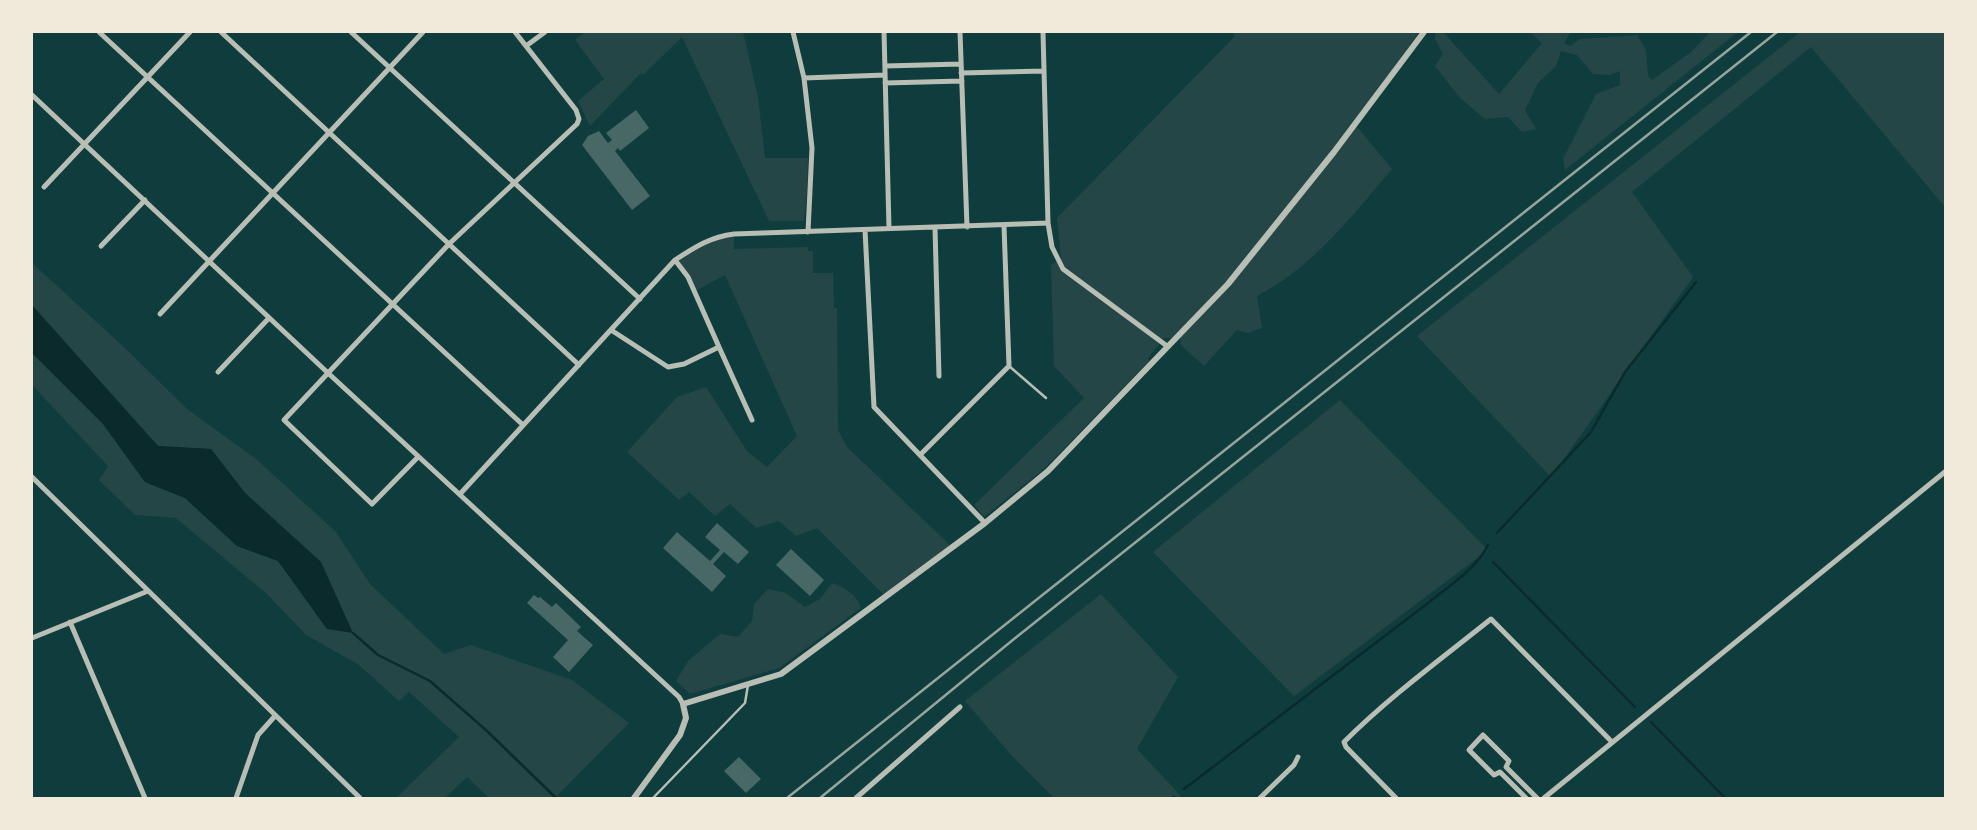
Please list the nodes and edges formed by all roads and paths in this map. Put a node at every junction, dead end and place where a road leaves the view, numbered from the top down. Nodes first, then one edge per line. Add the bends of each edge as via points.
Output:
1 (99, 32) edge
2 (190, 32) edge
3 (221, 32) edge
4 (351, 32) edge
5 (423, 32) edge
6 (515, 32) edge
7 (545, 32) edge
8 (793, 32) edge
9 (884, 32) edge
10 (960, 32) edge
11 (1043, 32) edge
12 (1424, 32) edge
13 (526, 46) junction
14 (961, 64) junction
15 (885, 66) junction
16 (390, 67) junction
17 (1044, 71) junction
18 (961, 73) junction
19 (885, 75) junction
20 (148, 76) junction
21 (804, 78) junction
22 (962, 81) junction
23 (885, 83) junction
24 (32, 95) edge
25 (329, 132) junction
26 (84, 144) junction
27 (516, 183) junction
28 (44, 187) dead end
29 (273, 192) junction
30 (145, 201) junction
31 (1048, 223) junction
32 (967, 226) junction
33 (1004, 226) junction
34 (889, 228) junction
35 (935, 228) junction
36 (865, 230) junction
37 (808, 232) junction
38 (449, 244) junction
39 (101, 246) dead end
40 (676, 261) junction
41 (208, 262) junction
42 (640, 299) junction
43 (393, 302) junction
44 (160, 314) dead end
45 (269, 318) junction
46 (611, 330) junction
47 (1167, 346) junction
48 (719, 347) junction
49 (579, 365) junction
50 (1009, 366) junction
51 (218, 372) dead end
52 (328, 373) junction
53 (939, 376) dead end
54 (1046, 398) dead end
55 (752, 420) dead end
56 (523, 425) junction
57 (920, 455) junction
58 (418, 457) junction
59 (1945, 471) edge
60 (32, 477) edge
61 (460, 494) junction
62 (985, 523) junction
63 (148, 591) junction
64 (70, 622) junction
65 (32, 638) edge
66 (748, 685) junction
67 (683, 704) junction
68 (960, 707) dead end
69 (275, 716) junction
70 (1612, 742) junction
71 (1298, 757) dead end
72 (1506, 767) junction
73 (1500, 772) junction
74 (145, 799) edge
75 (236, 799) edge
76 (360, 799) edge
77 (634, 799) edge
78 (653, 799) edge
79 (856, 799) edge
80 (1261, 799) edge
81 (1396, 799) edge
82 (1526, 799) edge
83 (1537, 799) edge
84 (1544, 799) edge

1 - 20 street
2 - 20 street
3 - 25 street
4 - 16 street
5 - 16 street
6 - 13 street
7 - 13 street
8 - 21 street
9 - 15 street
10 - 14 street
11 - 17 street
12 - 47 street via 1262,243
13 - 27 street via 579,119
14 - 15 street
14 - 18 street
15 - 19 street
16 - 25 street
16 - 27 street
17 - 18 street
17 - 31 street
18 - 22 street
19 - 21 street
19 - 23 street
20 - 26 street
20 - 29 street
21 - 37 street via 812,148
22 - 23 street
22 - 32 street
23 - 34 street
24 - 26 street
25 - 29 street
25 - 38 street
26 - 28 street
26 - 30 street
27 - 38 street
27 - 42 street
29 - 41 street
29 - 43 street
30 - 39 street
30 - 41 street
31 - 33 street
31 - 47 street via 1063,270
32 - 33 street
32 - 35 street
33 - 50 street
34 - 35 street
34 - 36 street
35 - 53 street
36 - 37 street
36 - 57 street via 873,402 876,411
37 - 40 street via 714,237
38 - 43 street
38 - 49 street
40 - 42 street
40 - 48 street via 692,284
41 - 44 street
41 - 45 street
42 - 46 street
43 - 52 street
43 - 56 street
45 - 51 street
45 - 52 street
46 - 48 street via 668,367
46 - 49 street
47 - 62 street via 1048,471
48 - 55 street
49 - 56 street
50 - 54 lane
50 - 57 street
52 - 58 street
52 - 58 street via 284,421 372,504
56 - 61 street
57 - 62 street
58 - 61 street
59 - 70 street
60 - 63 street
61 - 67 street
62 - 66 street via 781,674
63 - 64 street
63 - 69 street
64 - 65 street
64 - 74 street
66 - 67 street
66 - 78 lane via 745,703
67 - 77 street via 686,718 680,735
68 - 79 street
69 - 75 street via 258,735
69 - 76 street
70 - 81 street via 1491,620 1382,704 1344,742
70 - 84 street
71 - 80 street
72 - 73 street
72 - 73 street via 1509,761 1483,735 1469,750 1494,775
72 - 83 street
73 - 82 street

